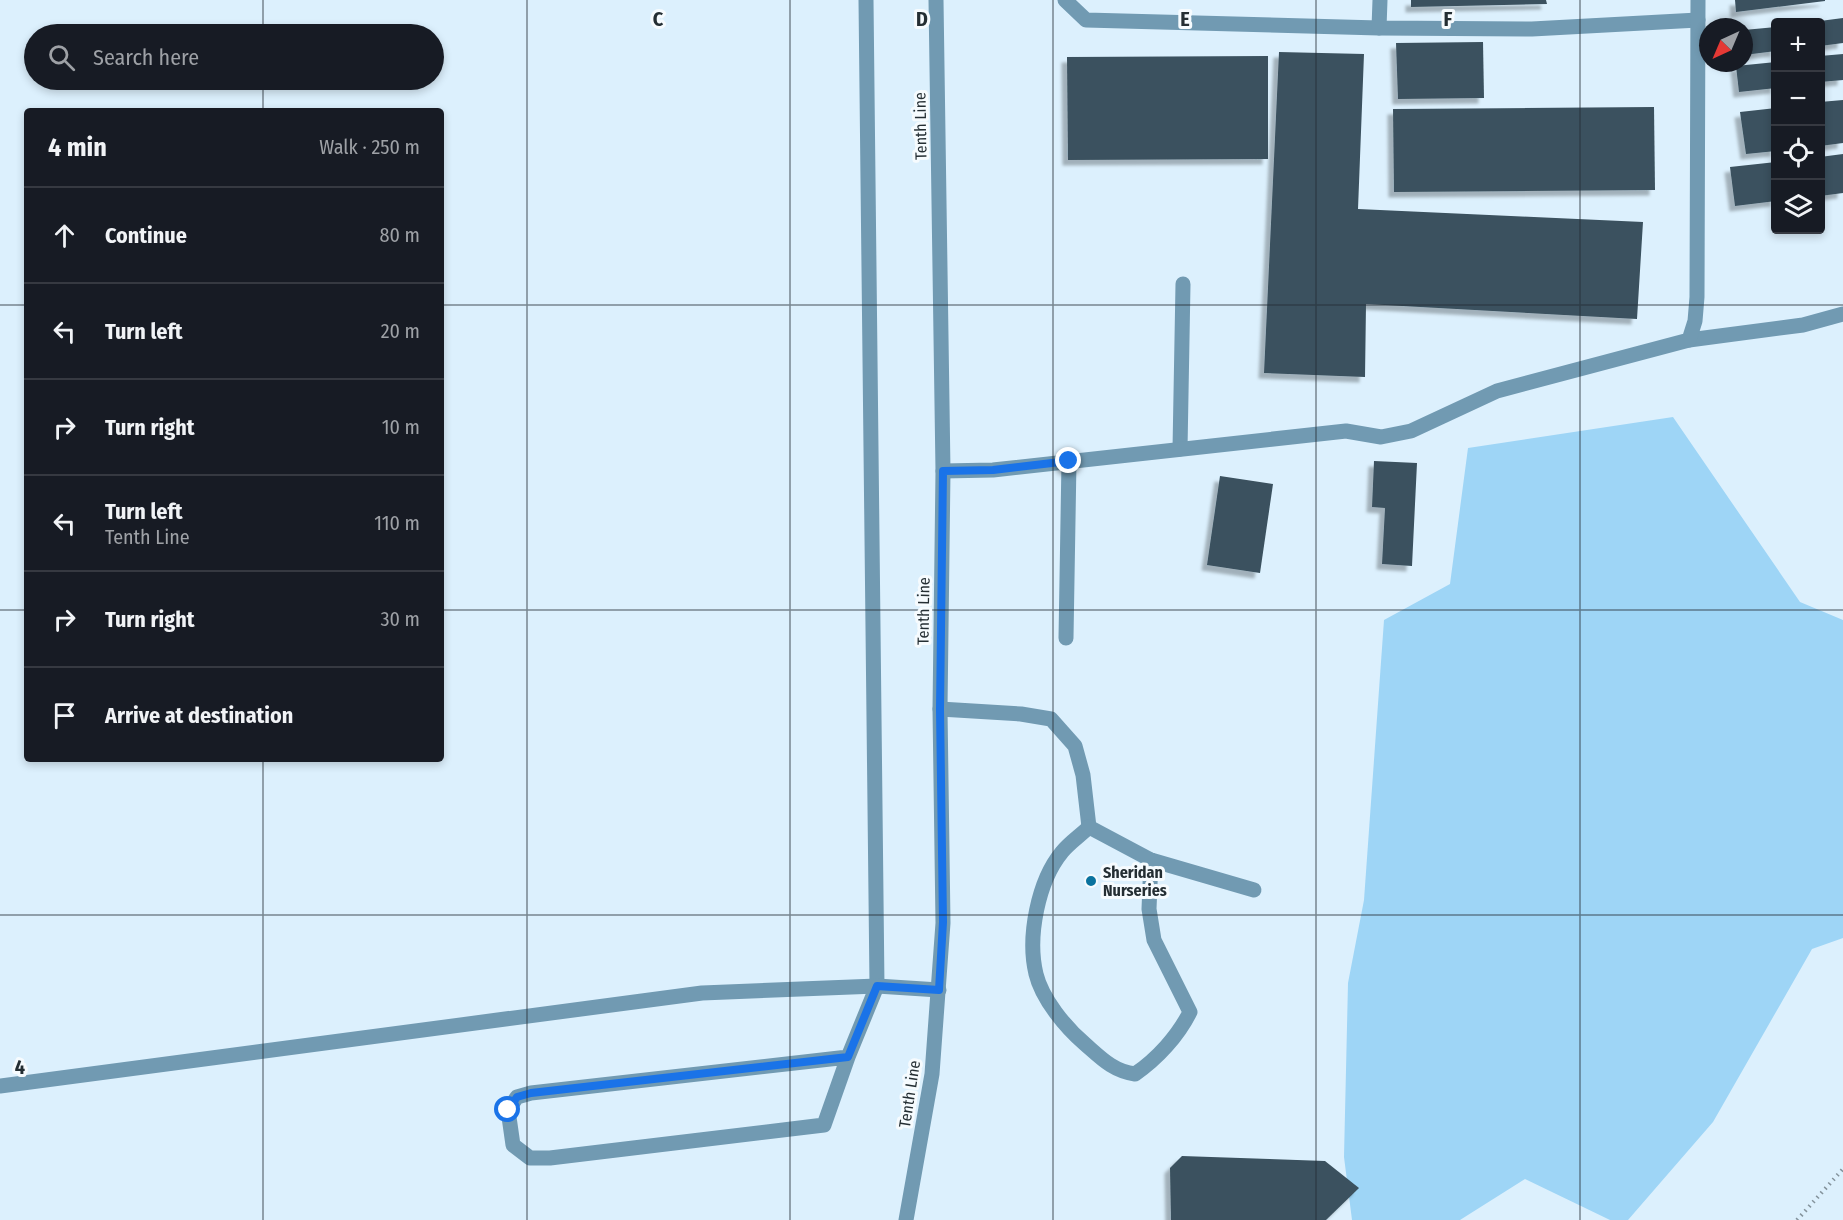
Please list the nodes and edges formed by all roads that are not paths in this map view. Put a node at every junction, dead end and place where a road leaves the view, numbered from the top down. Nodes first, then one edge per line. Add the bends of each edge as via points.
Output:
1 (867, 0) edge
2 (936, 0) edge
3 (1065, 0) edge
4 (1380, 0) edge
5 (1698, 0) edge
6 (1698, 20) junction
7 (1380, 28) junction
8 (1182, 284) dead end
9 (1843, 314) edge
10 (1689, 340) junction
11 (1180, 449) junction
12 (1069, 461) junction
13 (943, 471) junction
14 (1066, 638) dead end
15 (940, 709) junction
16 (1089, 828) junction
17 (1151, 860) junction
18 (1254, 890) dead end
19 (877, 986) junction
20 (939, 990) junction
21 (848, 1057) junction
22 (0, 1086) edge
23 (906, 1220) edge

1 - 19 street
2 - 13 street, Tenth Line
3 - 7 street via 1086,20
4 - 7 street
5 - 6 street
6 - 7 street via 1532,29
6 - 10 street via 1697,297
8 - 11 street
9 - 10 street via 1803,325
10 - 11 street via 1497,391 1412,431 1381,437 1346,431
11 - 12 street
12 - 13 street
12 - 14 street
13 - 15 street, Tenth Line
15 - 16 street via 1051,719 1075,746 1083,775
15 - 20 street, Tenth Line via 943,922
16 - 17 street
16 - 17 street via 1062,852 1043,885 1035,919 1036,975 1051,1007 1077,1037 1107,1063 1135,1074 1150,1064 1190,1012 1154,940 1149,909
17 - 18 street
19 - 20 street
19 - 21 street
19 - 22 street via 702,993
20 - 23 street, Tenth Line via 932,1074
21 - 21 street via 824,1125 550,1158 530,1158 513,1145 508,1110 517,1097 531,1093

